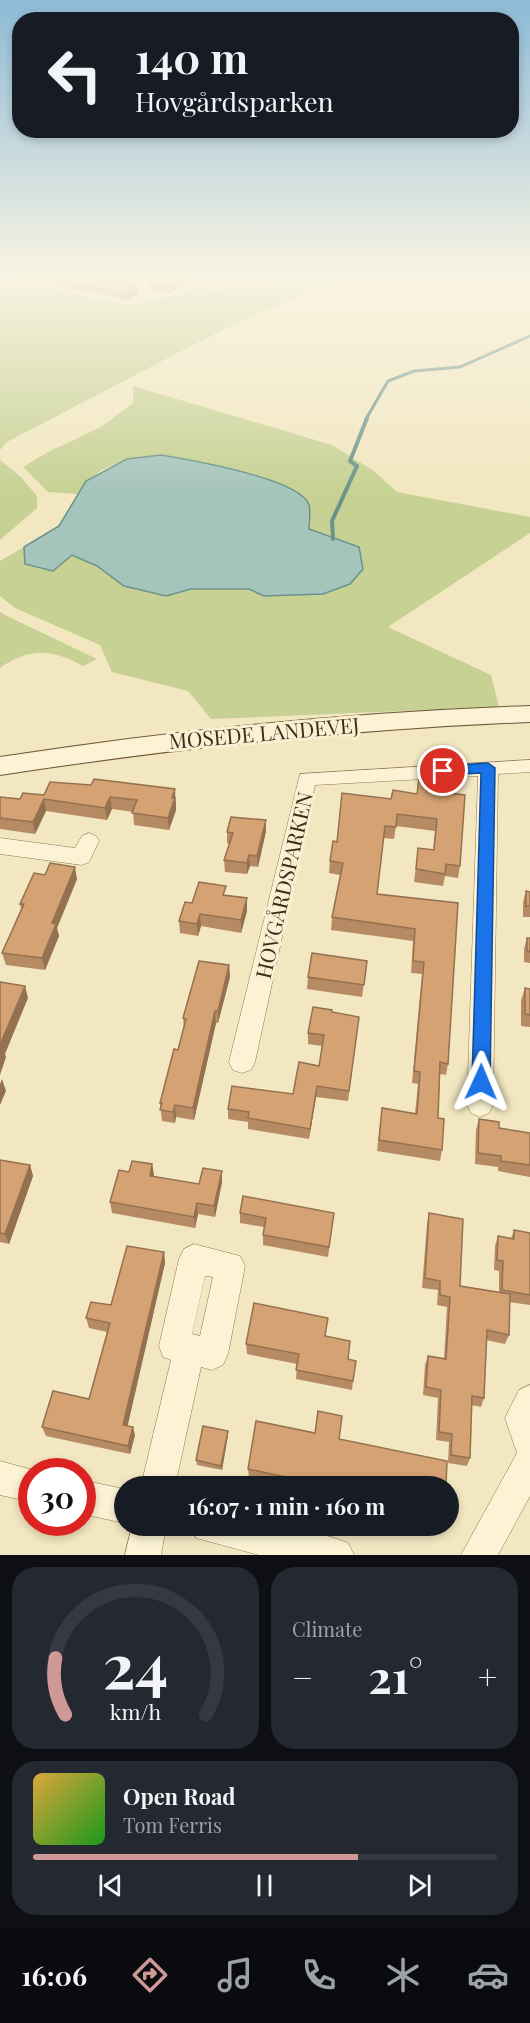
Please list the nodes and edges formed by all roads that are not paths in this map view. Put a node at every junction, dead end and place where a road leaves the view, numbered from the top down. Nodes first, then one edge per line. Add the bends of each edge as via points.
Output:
1 (530, 714) edge
2 (0, 766) edge
3 (530, 766) edge
4 (488, 768) junction
5 (89, 841) dead end
6 (0, 846) edge
7 (242, 1062) dead end
8 (480, 1105) dead end
9 (189, 1349) dead end
10 (530, 1401) edge
11 (530, 1446) edge
12 (530, 1462) edge
13 (160, 1476) edge
14 (0, 1478) edge
15 (18, 1482) edge
16 (96, 1500) edge
17 (114, 1504) edge
18 (147, 1536) edge
19 (252, 1536) edge
20 (143, 1555) edge
21 (336, 1555) edge
22 (479, 1555) edge

1 - 2 main road, MOSEDE LANDEVEJ via 255,732 133,745
3 - 4 street, HOVGÅRDSPARKEN
4 - 7 street, HOVGÅRDSPARKEN via 307,779
4 - 8 street
5 - 6 street via 82,858
9 - 13 street
10 - 11 street via 522,1418
12 - 22 street
14 - 15 street
16 - 17 street
18 - 20 street
19 - 21 street

